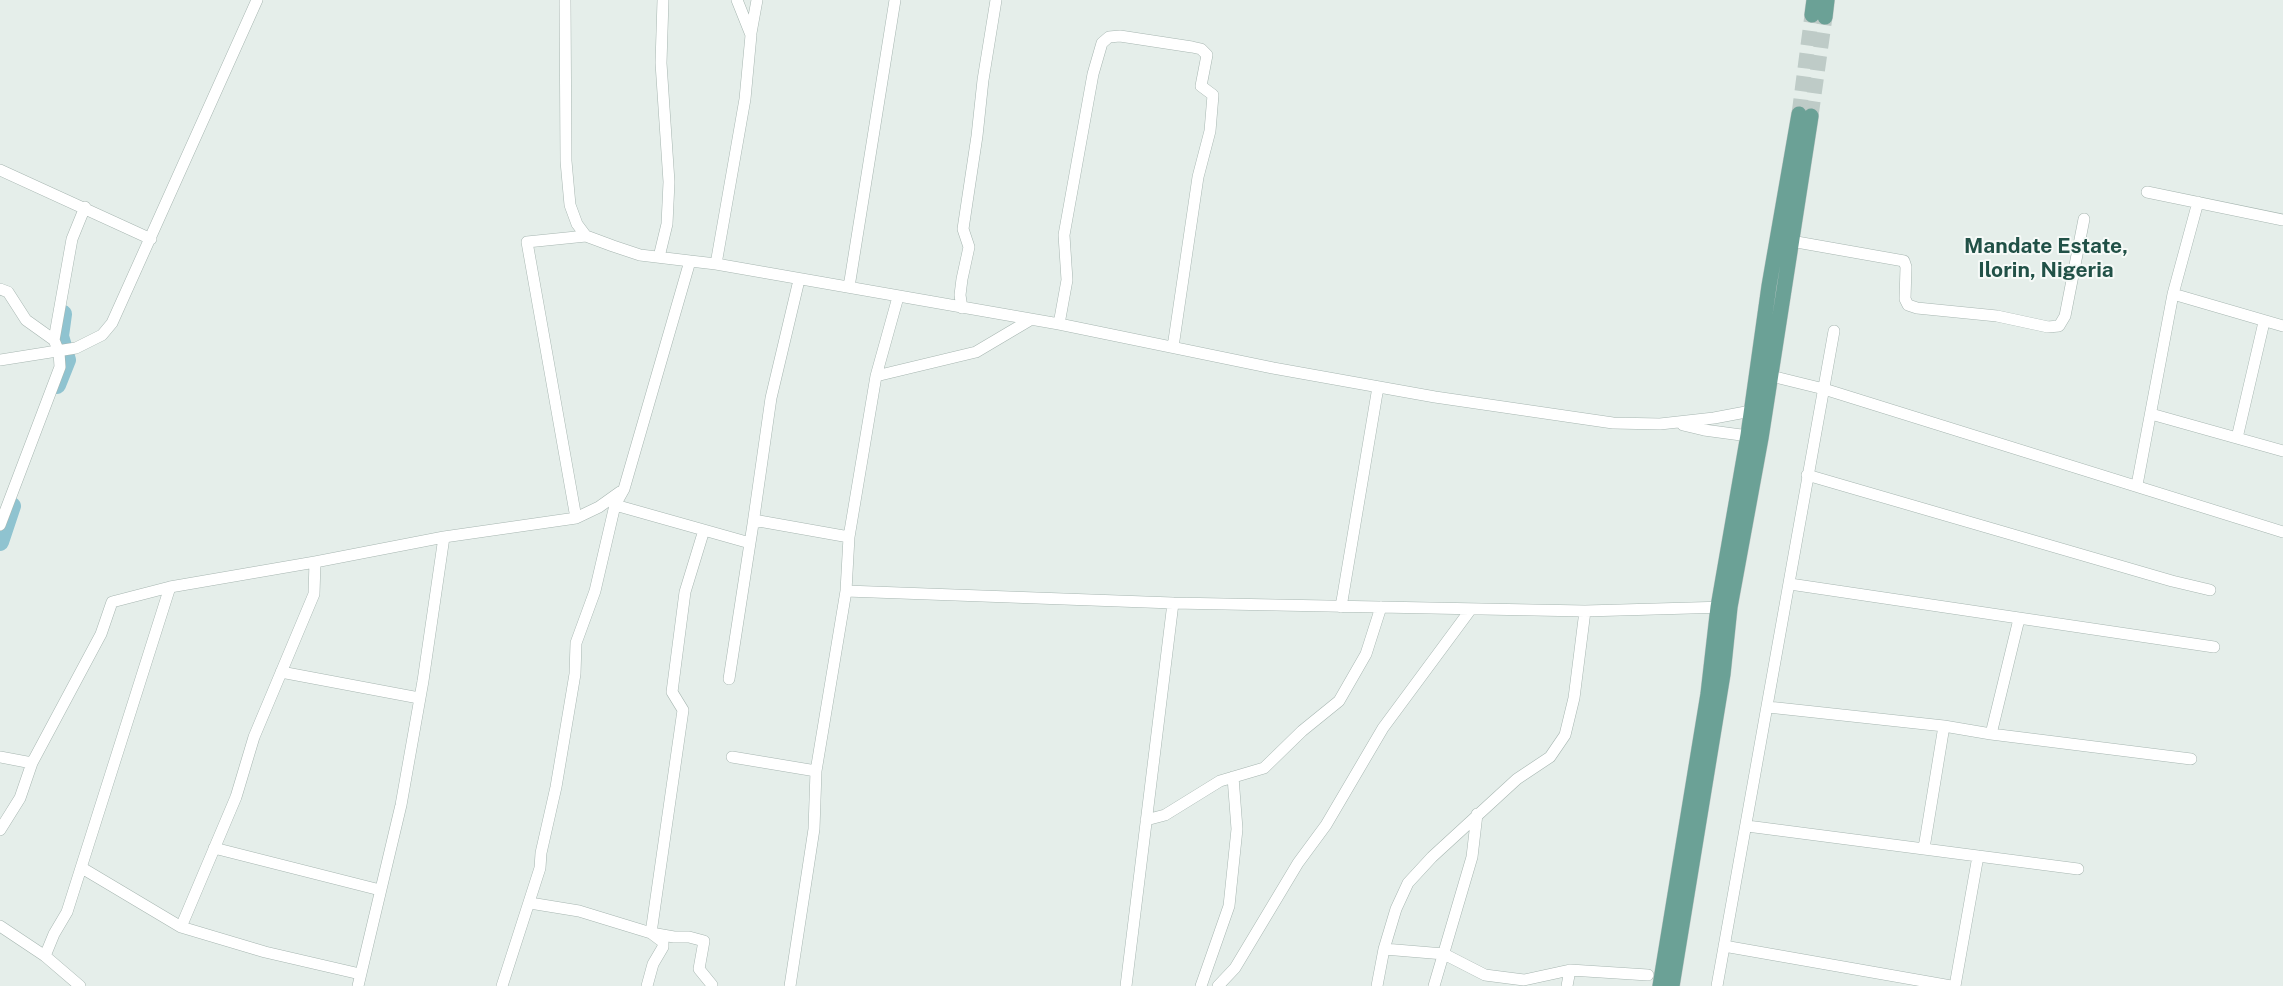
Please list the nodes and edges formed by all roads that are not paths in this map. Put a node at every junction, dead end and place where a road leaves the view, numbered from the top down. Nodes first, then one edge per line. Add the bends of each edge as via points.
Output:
1 (257, 0) edge
2 (565, 0) edge
3 (663, 0) edge
4 (737, 0) edge
5 (757, 0) edge
6 (895, 0) edge
7 (996, 0) edge
8 (1814, 0) edge
9 (1827, 0) edge
10 (751, 35) junction
11 (0, 170) edge
12 (2147, 192) dead end
13 (2198, 202) junction
14 (85, 208) junction
15 (2084, 219) dead end
16 (2283, 220) edge
17 (586, 236) junction
18 (151, 239) junction
19 (1791, 241) junction
20 (659, 257) junction
21 (690, 261) junction
22 (716, 264) junction
23 (799, 280) junction
24 (849, 287) junction
25 (0, 289) edge
26 (2173, 294) junction
27 (898, 297) junction
28 (962, 308) junction
29 (1030, 320) junction
30 (2264, 322) junction
31 (1059, 324) junction
32 (2283, 326) edge
33 (1834, 331) dead end
34 (54, 340) junction
35 (1173, 347) junction
36 (61, 352) junction
37 (0, 360) edge
38 (876, 376) junction
39 (1771, 376) junction
40 (1378, 387) junction
41 (1824, 389) junction
42 (1751, 411) junction
43 (2151, 414) junction
44 (1676, 424) junction
45 (1754, 437) junction
46 (2237, 438) junction
47 (2283, 451) edge
48 (1807, 475) junction
49 (2137, 485) junction
50 (624, 489) junction
51 (615, 505) junction
52 (576, 518) junction
53 (753, 524) junction
54 (0, 525) edge
55 (704, 530) junction
56 (2283, 532) edge
57 (444, 537) junction
58 (849, 537) junction
59 (750, 543) junction
60 (315, 562) junction
61 (1790, 584) junction
62 (170, 587) junction
63 (2210, 590) dead end
64 (846, 591) junction
65 (1173, 603) junction
66 (1341, 606) junction
67 (1381, 607) junction
68 (1724, 607) junction
69 (1471, 609) junction
70 (1585, 612) junction
71 (2019, 619) junction
72 (2214, 647) dead end
73 (281, 672) junction
74 (729, 678) dead end
75 (419, 698) junction
76 (1768, 707) junction
77 (1944, 726) junction
78 (1991, 734) junction
79 (0, 757) edge
80 (732, 757) dead end
81 (2191, 759) dead end
82 (32, 763) junction
83 (816, 771) junction
84 (1233, 777) junction
85 (1477, 814) junction
86 (1146, 820) junction
87 (1747, 826) junction
88 (0, 830) edge
89 (214, 848) junction
90 (1924, 848) junction
91 (1978, 856) junction
92 (82, 868) junction
93 (2078, 869) dead end
94 (380, 890) junction
95 (530, 903) junction
96 (0, 926) edge
97 (181, 927) junction
98 (651, 933) junction
99 (1724, 946) junction
100 (1384, 949) junction
101 (1444, 954) junction
102 (45, 956) junction
103 (1570, 970) junction
104 (360, 974) junction
105 (1648, 975) dead end
106 (712, 985) dead end
107 (1926, 985) edge
108 (80, 986) edge
109 (358, 986) edge
110 (502, 986) edge
111 (648, 986) edge
112 (790, 986) edge
113 (1126, 986) edge
114 (1201, 986) edge
115 (1218, 986) edge
116 (1377, 986) edge
117 (1434, 986) edge
118 (1567, 986) edge
119 (1660, 986) edge
120 (1672, 986) edge
121 (1718, 986) edge
122 (1953, 986) edge

1 - 18 street
2 - 17 street via 566,162 570,205
3 - 20 street via 661,63 669,182 667,224
4 - 10 street
5 - 10 street
6 - 24 street
7 - 28 street via 963,229 969,247 961,287
8 - 9 main road via 1819,16
10 - 22 street via 745,99
11 - 14 street
12 - 13 street
13 - 16 street
13 - 26 street
14 - 18 street
14 - 34 street via 72,239
15 - 19 street via 2065,316 2059,326 2048,327 1997,316 1908,305 1904,299 1904,261
17 - 20 street via 640,255
17 - 52 street via 527,242
18 - 36 street via 112,323 102,335
19 - 39 main road
19 - 42 main road via 1805,115 1769,286
20 - 21 street
21 - 22 street
21 - 50 street
22 - 23 street
23 - 24 street
23 - 53 street via 771,398
24 - 27 street
25 - 34 street via 8,292 26,320
26 - 30 street
26 - 43 street
27 - 28 street
27 - 38 street
28 - 29 street
29 - 31 street
29 - 38 street via 976,352
30 - 32 street
30 - 46 street
31 - 35 street
31 - 35 street via 1067,280 1064,234 1102,43 1109,37 1120,36 1192,47 1207,55 1201,86 1212,95 1210,131 1198,177
33 - 41 street
34 - 36 street
35 - 40 street
36 - 37 street
36 - 54 street via 60,367
38 - 58 street
39 - 41 street
39 - 45 main road
40 - 44 street via 1613,422
40 - 66 street
41 - 48 street
41 - 49 street
42 - 44 street
42 - 45 main road
43 - 46 street
43 - 49 street
44 - 45 street
45 - 68 main road
46 - 47 street
48 - 61 street
48 - 63 street
49 - 56 street
50 - 51 street
50 - 52 street via 600,507
51 - 55 street
51 - 95 street via 595,591 576,643 575,674 556,787
52 - 57 street
53 - 58 street via 759,521
53 - 59 street
55 - 59 street
55 - 98 street via 684,601 672,692 683,710
57 - 60 street
57 - 75 street
58 - 64 street
59 - 74 street
60 - 62 street
60 - 73 street via 314,594
61 - 71 street
61 - 76 street
62 - 82 street via 112,602 101,634
62 - 92 street
64 - 65 street
64 - 83 street
65 - 66 street
65 - 86 street
66 - 67 street
67 - 69 street
67 - 84 street via 1366,654 1339,701 1264,768
68 - 70 street
68 - 119 main road
68 - 120 main road via 1720,693
69 - 70 street
69 - 115 street via 1383,728 1235,968
70 - 85 street via 1574,698 1565,735 1550,756 1517,779
71 - 72 street
71 - 78 street
73 - 75 street
73 - 89 street
75 - 94 street via 400,805
76 - 77 street
76 - 87 street
77 - 78 street
77 - 90 street
78 - 81 street
79 - 82 street
80 - 83 street
82 - 88 street via 20,798
83 - 112 street via 814,829
84 - 86 street via 1220,780 1165,815
84 - 114 street via 1237,829 1229,906
85 - 100 street via 1408,883
85 - 101 street via 1472,857
86 - 113 street
87 - 90 street
87 - 99 street
89 - 94 street
89 - 97 street
90 - 91 street
91 - 93 street
91 - 122 street
92 - 97 street
92 - 102 street via 68,912
94 - 104 street
95 - 98 street via 579,911
95 - 110 street
96 - 102 street
97 - 104 street via 265,952
98 - 106 street via 704,941 699,969
98 - 111 street via 663,942 663,947 653,964
99 - 107 street
99 - 121 street
100 - 101 street
100 - 116 street
101 - 103 street via 1485,975 1524,980
101 - 117 street
102 - 108 street
103 - 105 street
103 - 118 street
104 - 109 street
107 - 122 street

